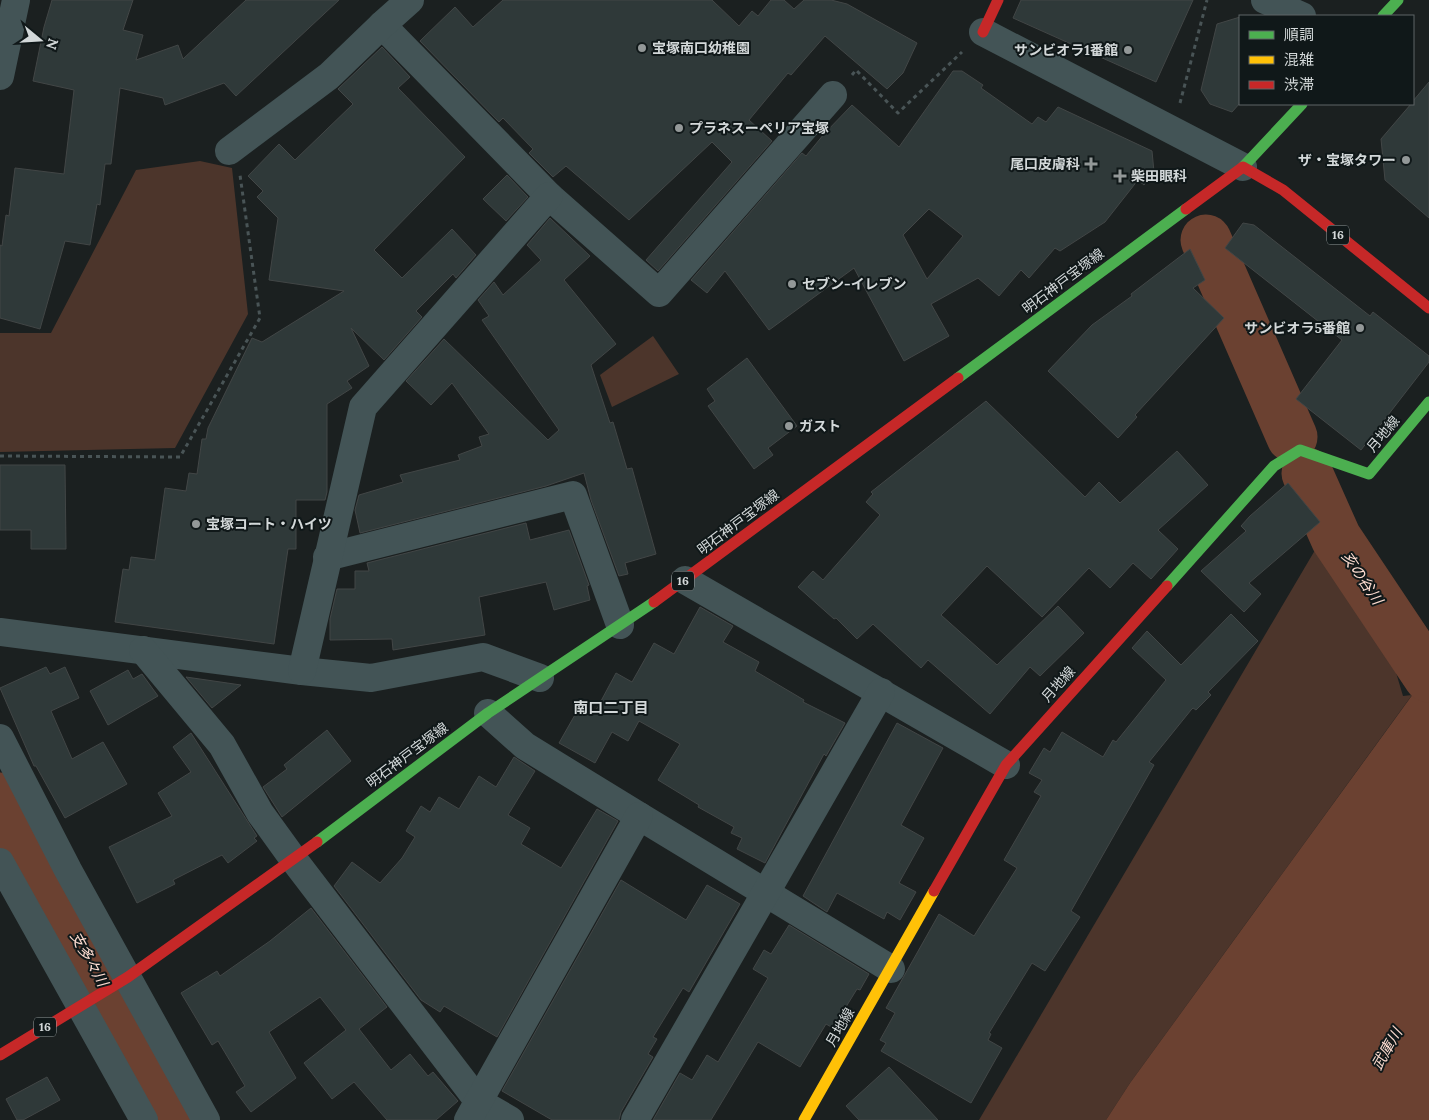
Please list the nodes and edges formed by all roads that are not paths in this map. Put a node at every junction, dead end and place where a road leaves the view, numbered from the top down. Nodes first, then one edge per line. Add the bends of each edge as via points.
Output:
1 (16, 0) edge
2 (410, 0) edge
3 (998, 0) edge
4 (1265, 0) edge
5 (1300, 15) edge
6 (382, 25) junction
7 (983, 32) joint
8 (0, 76) edge
9 (832, 95) road end
10 (1301, 105) edge
11 (232, 148) road end
12 (1243, 167) junction
13 (549, 196) junction
14 (1429, 308) edge
15 (1429, 402) edge
16 (327, 557) junction
17 (685, 580) junction
18 (620, 625) junction
19 (0, 632) edge
20 (143, 650) junction
21 (302, 671) junction
22 (540, 678) junction
23 (881, 692) junction
24 (488, 712) junction
25 (0, 738) edge
26 (1006, 765) junction
27 (639, 816) junction
28 (294, 860) junction
29 (0, 862) edge
30 (765, 893) junction
31 (891, 969) junction
32 (122, 981) junction
33 (86, 1003) junction
34 (0, 1055) edge
35 (473, 1111) edge
36 (144, 1120) edge
37 (206, 1120) edge
38 (510, 1120) edge
39 (635, 1120) edge
40 (804, 1120) edge

1 - 8 street
2 - 6 street
3 - 7 main road
4 - 5 street
6 - 11 street via 330,76
6 - 13 street
7 - 12 street
9 - 13 street via 659,293
10 - 12 main road, 明石神戸宝塚線
12 - 14 main road, 16 via 1283,190
12 - 17 main road, 明石神戸宝塚線 / 16
13 - 16 street via 363,407
15 - 26 main road, 月地線 via 1369,474 1300,450 1274,466
16 - 18 street via 572,495
16 - 21 street
17 - 18 main road, 明石神戸宝塚線 / 16
17 - 23 street
18 - 22 main road, 明石神戸宝塚線 / 16
19 - 20 street
20 - 21 street
20 - 28 street via 222,745 260,813
21 - 22 street via 371,678 483,657
22 - 24 main road, 明石神戸宝塚線 / 16
23 - 26 street
23 - 30 street
24 - 27 street via 526,746
24 - 28 main road, 明石神戸宝塚線 / 16
25 - 32 street
26 - 31 main road, 月地線
27 - 30 street
27 - 35 street
28 - 32 main road, 明石神戸宝塚線 / 16
28 - 35 street
29 - 33 street
30 - 31 street
30 - 39 street
31 - 40 main road, 月地線
32 - 33 main road, 明石神戸宝塚線 / 16
32 - 37 street
33 - 34 main road, 明石神戸宝塚線 / 16
33 - 36 street
35 - 38 street

